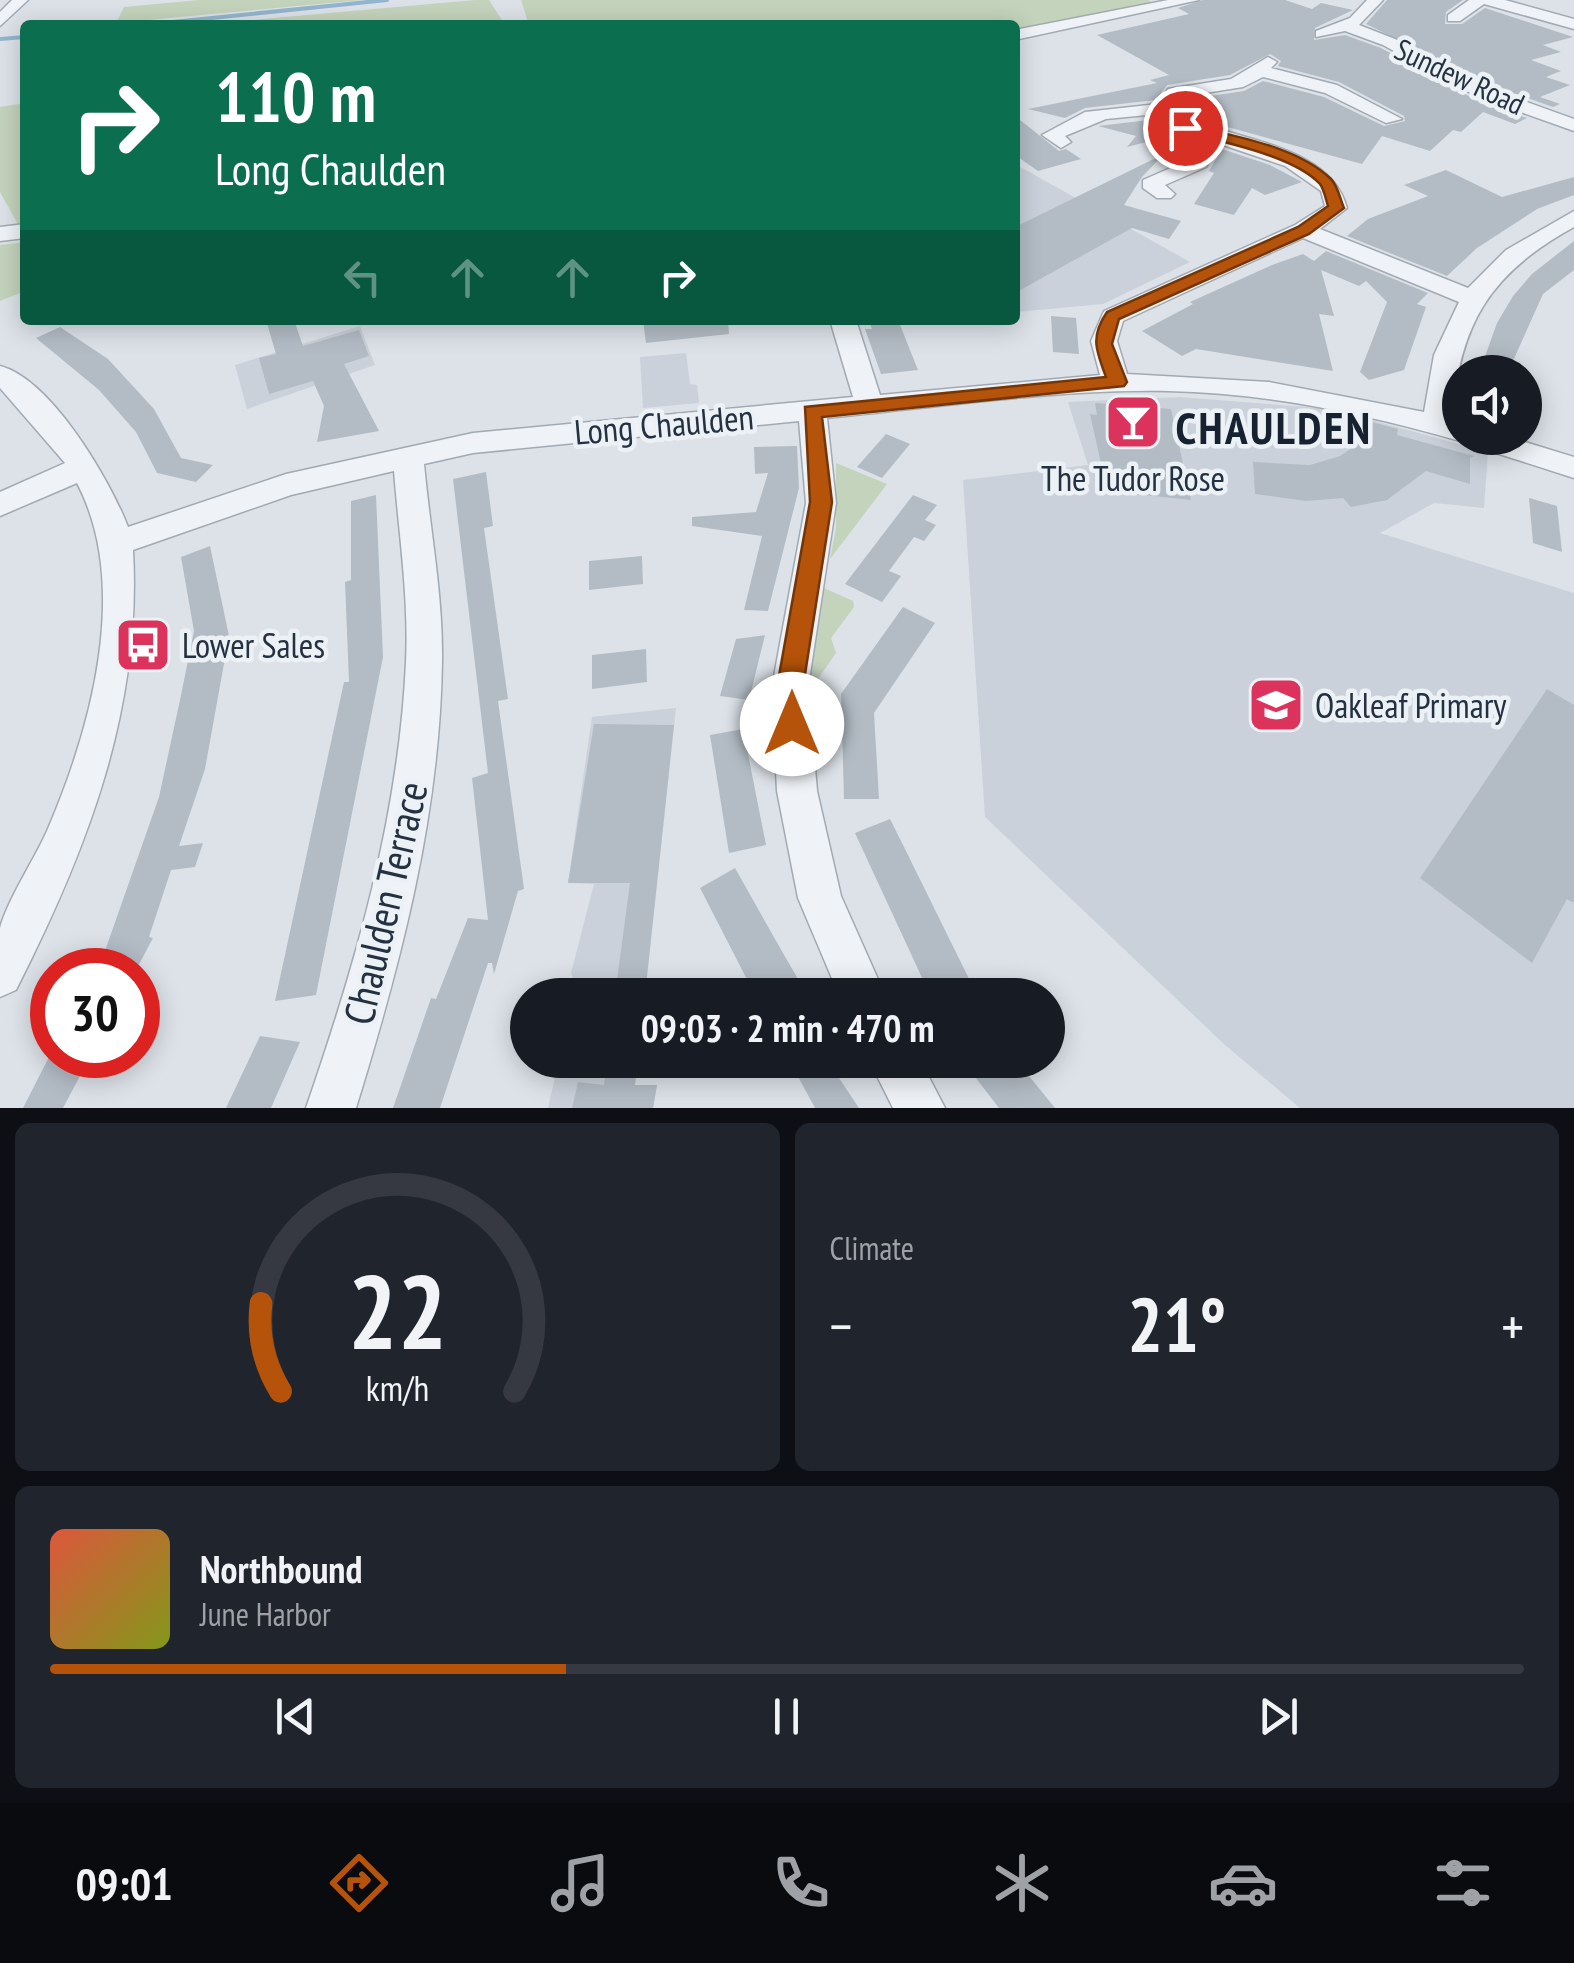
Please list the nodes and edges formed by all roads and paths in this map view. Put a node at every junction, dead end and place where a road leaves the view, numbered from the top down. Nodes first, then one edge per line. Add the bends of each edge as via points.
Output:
1 (1191, 0) edge
2 (1343, 0) edge
3 (1479, 0) edge
4 (1488, 0) edge
5 (1372, 3) edge
6 (1454, 18) dead end
7 (1574, 24) edge
8 (1346, 26) junction
9 (1322, 34) dead end
10 (1020, 35) edge
11 (1493, 72) dead end
12 (1457, 80) junction
13 (1364, 104) junction
14 (1342, 108) dead end
15 (1163, 110) junction
16 (1393, 119) dead end
17 (1574, 125) edge
18 (1214, 138) junction
19 (1060, 142) dead end
20 (1164, 194) dead end
21 (1574, 218) edge
22 (1303, 230) junction
23 (1470, 298) junction
24 (846, 325) edge
25 (1447, 355) edge
26 (0, 374) edge
27 (1117, 382) junction
28 (870, 405) junction
29 (812, 412) junction
30 (1442, 426) edge
31 (408, 455) junction
32 (1534, 455) edge
33 (82, 468) junction
34 (1574, 468) edge
35 (0, 505) edge
36 (117, 543) junction
37 (0, 974) edge
38 (855, 978) edge
39 (904, 1078) edge
40 (331, 1108) edge
41 (920, 1108) edge

1 - 10 street
2 - 5 street, Sundew Road
3 - 6 street
4 - 7 street
5 - 8 street, Sundew Road
8 - 9 street, Sundew Road
8 - 12 street, Sundew Road
11 - 12 street
12 - 17 street, Sundew Road
13 - 14 street
13 - 15 street via 1265,66 1223,87 1174,94
13 - 16 street
15 - 18 street via 1185,128
15 - 19 street via 1104,111 1078,119 1052,135
18 - 20 street via 1199,163 1150,184
18 - 22 street via 1273,154 1327,183 1336,208
21 - 23 street via 1519,249
22 - 23 street
22 - 27 street via 1113,316 1103,344
23 - 25 street
24 - 28 street
26 - 33 street via 32,403
27 - 28 street, Long Chaulden
27 - 30 street, Long Chaulden via 1304,395
28 - 29 street, Long Chaulden
29 - 31 street, Long Chaulden via 578,431
29 - 38 street via 821,502 790,687 795,774 820,898
31 - 36 street, Long Chaulden via 286,485
31 - 40 street, Chaulden Terrace via 424,657 418,769 402,870
32 - 34 street
33 - 35 street
33 - 36 street
36 - 37 street via 114,654 98,738 70,830
39 - 41 street

